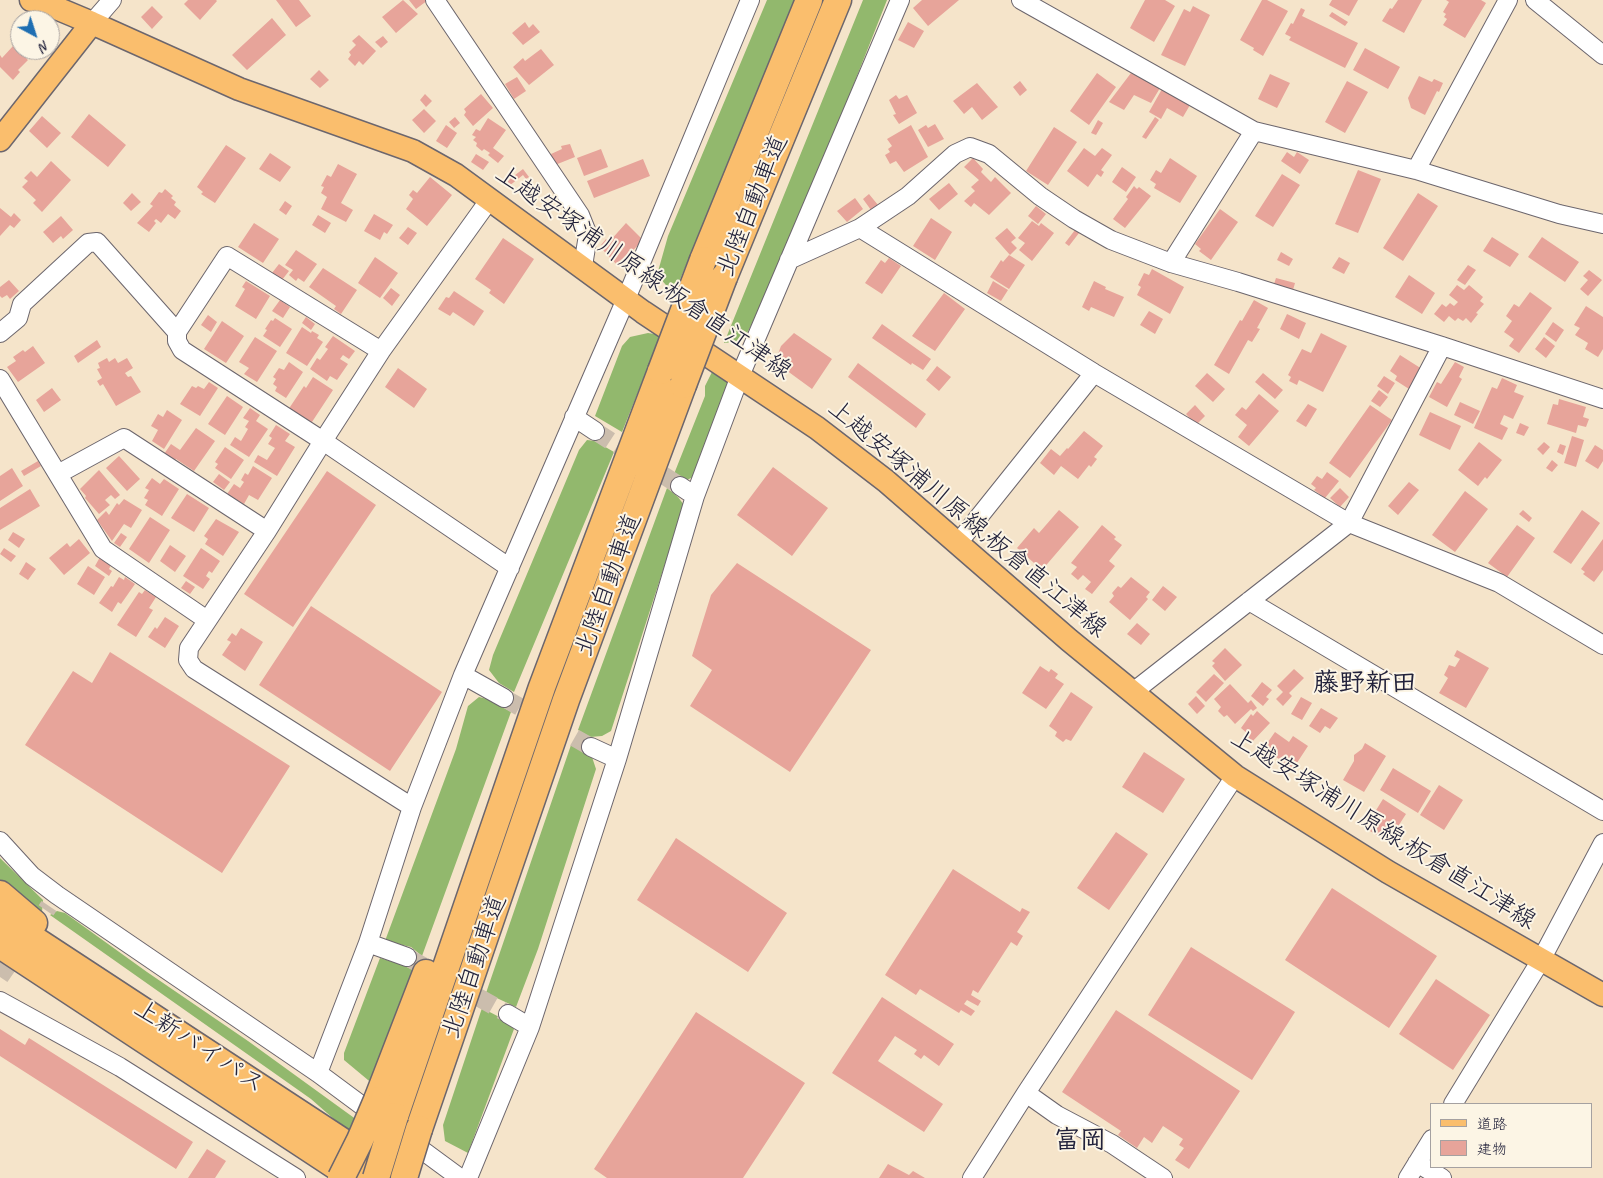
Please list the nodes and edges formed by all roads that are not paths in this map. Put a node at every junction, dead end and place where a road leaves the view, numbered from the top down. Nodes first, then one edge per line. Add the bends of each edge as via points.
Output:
1 (31, 0) edge
2 (112, 0) edge
3 (435, 0) edge
4 (750, 0) edge
5 (809, 0) edge
6 (838, 0) edge
7 (900, 0) edge
8 (1021, 0) edge
9 (1508, 0) edge
10 (1535, 0) edge
11 (92, 23) junction
12 (1603, 55) edge
13 (1254, 132) junction
14 (0, 140) edge
15 (1416, 170) junction
16 (490, 199) junction
17 (1603, 224) edge
18 (860, 228) junction
19 (790, 260) junction
20 (1172, 263) junction
21 (583, 266) junction
22 (626, 299) junction
23 (177, 332) junction
24 (0, 333) edge
25 (1442, 346) junction
26 (381, 351) junction
27 (1094, 373) junction
28 (740, 376) junction
29 (0, 379) edge
30 (1603, 399) edge
31 (574, 418) junction
32 (594, 431) tunnel mouth
33 (323, 441) junction
34 (58, 474) junction
35 (680, 486) tunnel mouth
36 (695, 496) junction
37 (1349, 523) junction
38 (267, 531) junction
39 (958, 543) junction
40 (510, 568) junction
41 (1248, 600) junction
42 (207, 620) junction
43 (1603, 645) edge
44 (463, 675) junction
45 (1133, 692) junction
46 (504, 698) tunnel mouth
47 (590, 747) tunnel mouth
48 (617, 759) junction
49 (1235, 776) junction
50 (412, 807) junction
51 (1603, 811) edge
52 (0, 841) edge
53 (1603, 843) edge
54 (0, 894) edge
55 (0, 917) edge
56 (368, 943) junction
57 (0, 945) edge
58 (0, 954) edge
59 (407, 957) tunnel mouth
60 (1542, 960) junction
61 (1603, 995) edge
62 (78, 998) junction
63 (0, 1001) edge
64 (508, 1014) tunnel mouth
65 (530, 1027) junction
66 (318, 1073) junction
67 (1026, 1093) junction
68 (282, 1102) junction
69 (1454, 1103) edge
70 (386, 1108) junction
71 (1430, 1142) edge
72 (1412, 1171) edge
73 (296, 1178) edge
74 (341, 1178) edge
75 (354, 1178) edge
76 (376, 1178) edge
77 (398, 1178) edge
78 (406, 1178) edge
79 (460, 1178) edge
80 (468, 1178) edge
81 (972, 1178) edge
82 (1163, 1178) edge
83 (1442, 1178) edge

1 - 11 main road, 上越安塚浦川原線;板倉直江津線
2 - 11 street
3 - 21 street via 580,216 588,235
4 - 22 street
5 - 70 highway, 北陸自動車道, bridge via 703,260 542,687 520,731
6 - 78 highway, 北陸自動車道, bridge via 724,276 566,700 419,1129
7 - 19 street
8 - 13 street
9 - 15 street
10 - 12 street
11 - 14 main road
11 - 16 main road, 上越安塚浦川原線;板倉直江津線 via 238,89 413,151
13 - 15 street
13 - 20 street
15 - 17 street via 1559,214
16 - 21 main road, 上越安塚浦川原線;板倉直江津線
16 - 26 street
18 - 19 street
18 - 20 street via 908,196 955,154 970,147 989,154 1074,219 1111,240
18 - 27 street
19 - 28 street
20 - 25 street
21 - 22 main road, 上越安塚浦川原線;板倉直江津線
22 - 28 main road, 上越安塚浦川原線;板倉直江津線
22 - 31 street
23 - 24 street via 97,242 88,243 22,304 18,318
23 - 26 street via 227,256
23 - 33 street via 182,350
25 - 30 street
25 - 37 street
26 - 33 street
27 - 37 street
27 - 39 street
28 - 36 street
28 - 39 main road, 上越安塚浦川原線;板倉直江津線 via 817,428 886,481
29 - 34 street
31 - 32 street
31 - 40 street
33 - 38 street
33 - 40 street
34 - 38 street via 124,438
34 - 42 street via 103,549
35 - 36 street
36 - 48 street
37 - 41 street
37 - 43 street via 1499,582
38 - 42 street
39 - 45 main road, 上越安塚浦川原線;板倉直江津線
40 - 44 street
41 - 45 street
41 - 51 street
42 - 50 street via 189,648 188,660 194,669
44 - 46 street
44 - 50 street
45 - 49 main road, 上越安塚浦川原線;板倉直江津線
47 - 48 street
48 - 65 street
49 - 60 main road, 上越安塚浦川原線;板倉直江津線 via 1388,872
49 - 67 street
50 - 56 street
52 - 66 street via 53,901
53 - 60 street
54 - 68 highway via 56,939 237,1064
55 - 68 highway, 上新バイパス
56 - 59 street
56 - 66 street
57 - 62 highway, 上新バイパス
58 - 62 highway
60 - 61 main road, 上越安塚浦川原線;板倉直江津線
60 - 69 street
62 - 75 highway, 上新バイパス
63 - 73 street via 120,1068
64 - 65 street
65 - 80 street
66 - 79 street
67 - 81 street
67 - 82 street
68 - 77 highway, 上新バイパス
70 - 74 highway, bridge via 360,1140
70 - 76 highway, bridge
71 - 72 street
72 - 83 street

